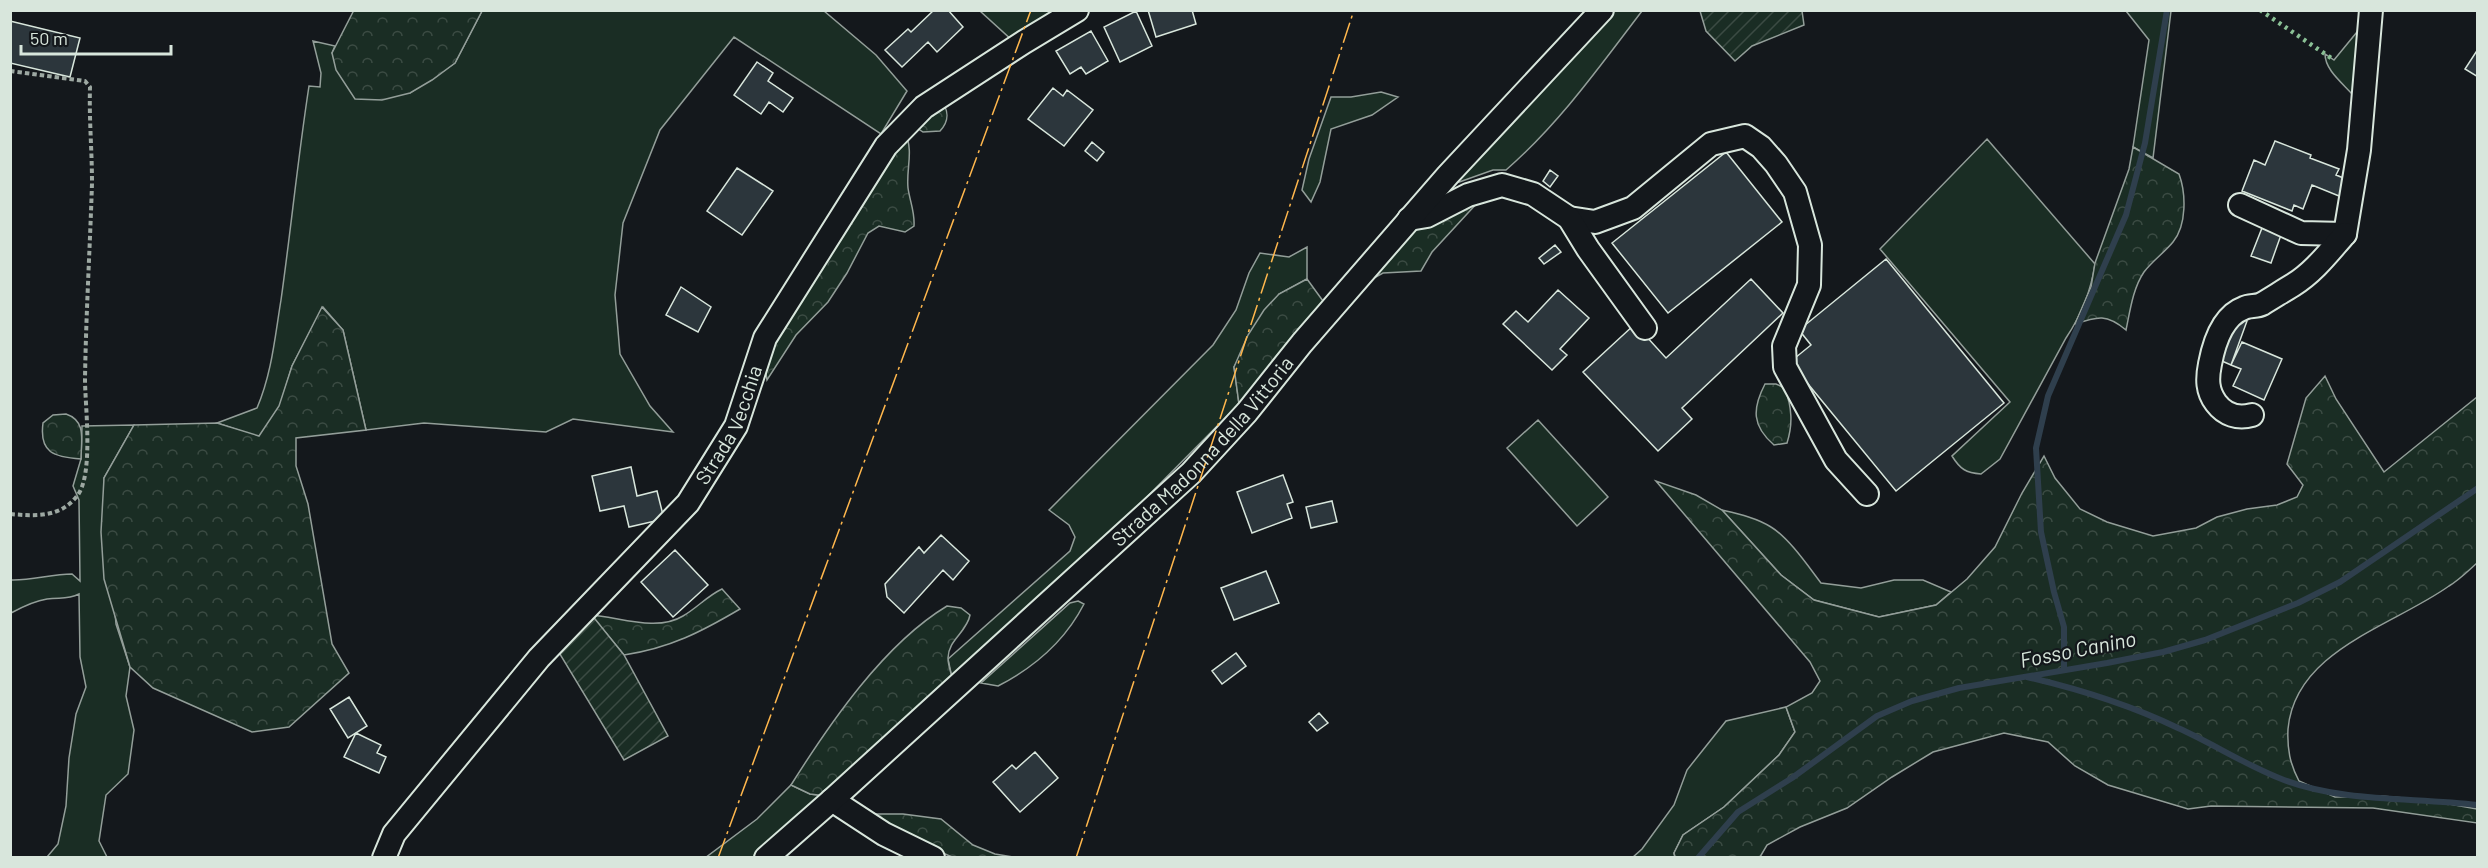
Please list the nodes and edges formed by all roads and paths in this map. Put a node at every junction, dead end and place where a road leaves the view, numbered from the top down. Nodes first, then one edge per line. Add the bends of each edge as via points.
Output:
1 (1077, 10) edge
2 (1602, 10) edge
3 (2371, 10) edge
4 (10, 71) edge
5 (2240, 205) dead end
6 (1569, 218) junction
7 (1409, 219) junction
8 (2345, 234) junction
9 (1645, 328) dead end
10 (2252, 415) dead end
11 (1868, 494) dead end
12 (10, 514) edge
13 (832, 800) junction
14 (384, 858) edge
15 (766, 858) edge
16 (933, 858) edge

1 - 14 street, Strada Vecchia via 924,107 886,146 765,338 736,426 688,503 539,658 394,834
2 - 7 street, Strada Madonna della Vittoria
3 - 8 street via 2359,150
4 - 12 path via 85,81 90,87 92,179 85,380 88,441 84,473 78,495 63,508 42,516
5 - 8 street via 2301,233
6 - 7 street via 1533,194 1502,185 1468,195 1427,216
6 - 9 street
6 - 11 street via 1595,222 1633,208 1711,144 1745,136 1761,147 1795,192 1810,245 1809,285 1784,346 1785,367 1836,460
7 - 13 street, Strada Madonna della Vittoria via 1191,473
8 - 10 street via 2293,285 2224,322 2212,354 2210,395 2221,409 2234,416
13 - 15 street, Strada Madonna della Vittoria
13 - 16 street via 884,834

